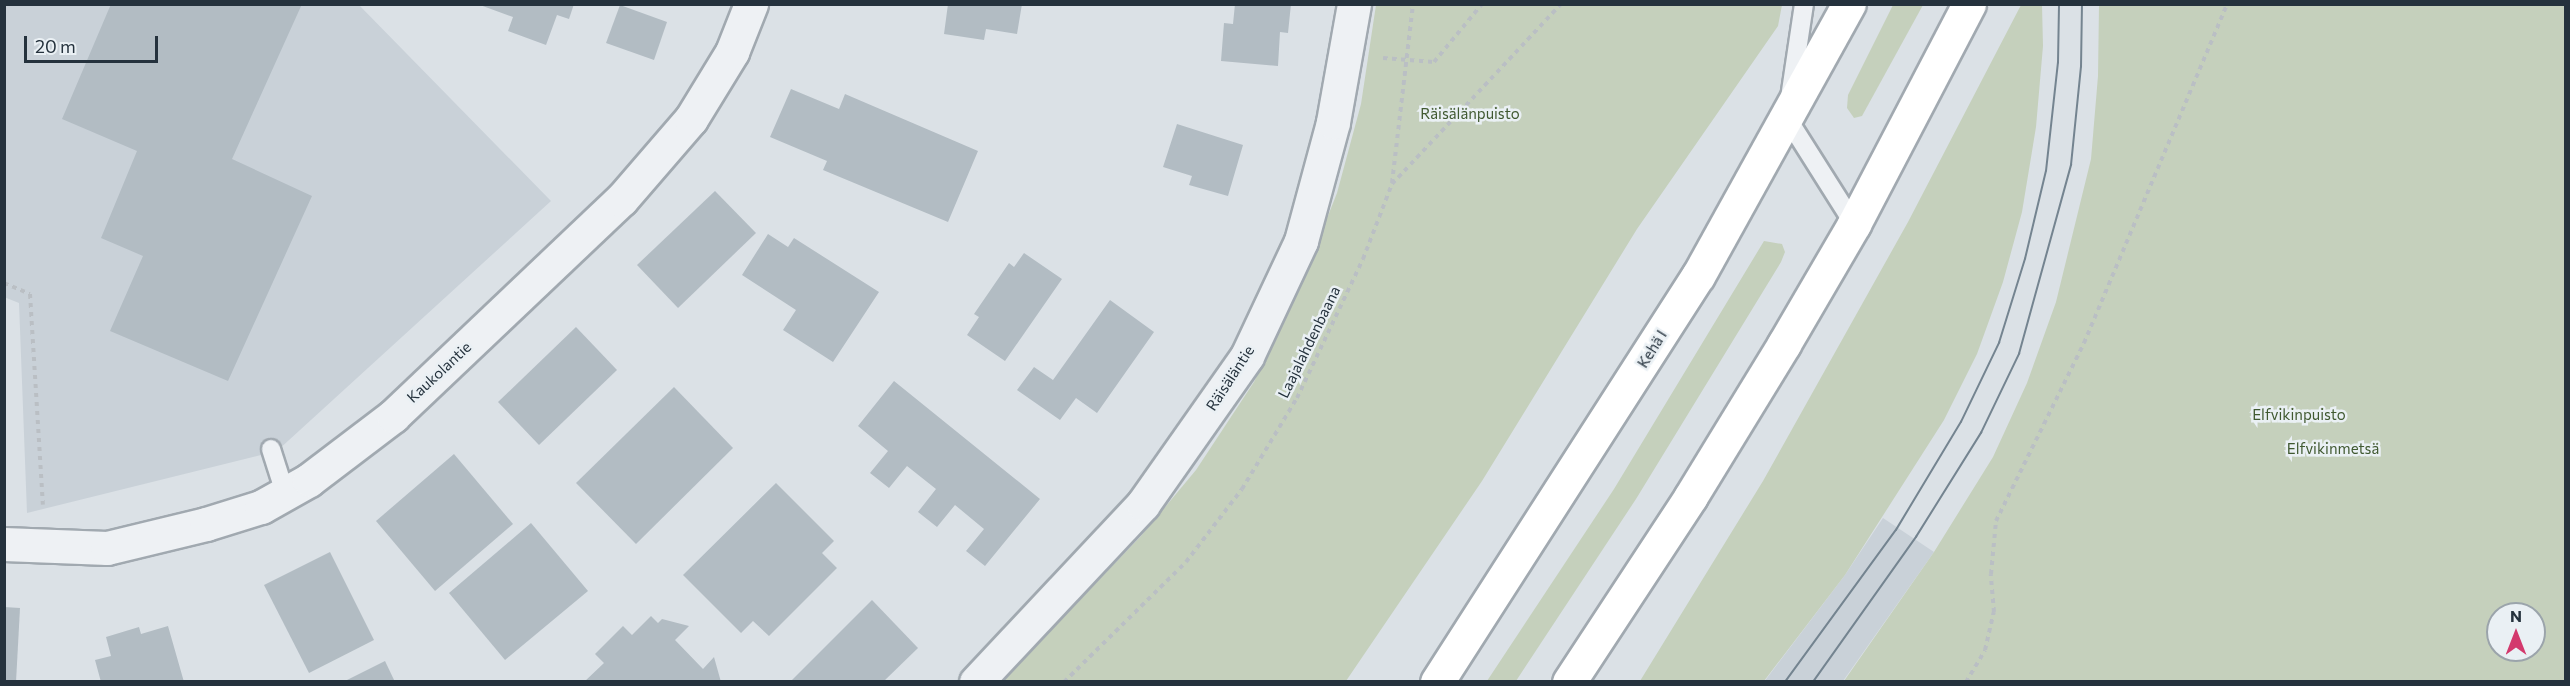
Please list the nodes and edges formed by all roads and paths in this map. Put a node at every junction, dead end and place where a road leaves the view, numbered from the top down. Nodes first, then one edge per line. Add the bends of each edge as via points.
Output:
1 (751, 4) edge
2 (1354, 4) edge
3 (1413, 4) edge
4 (1482, 4) edge
5 (1561, 4) edge
6 (1804, 4) edge
7 (1849, 4) edge
8 (1969, 4) edge
9 (2227, 4) edge
10 (1408, 63) junction
11 (1786, 118) junction
12 (1392, 184) junction
13 (1854, 224) junction
14 (4, 283) edge
15 (271, 449) dead end
16 (285, 493) junction
17 (44, 496) dead end
18 (4, 544) edge
19 (1459, 650) junction
20 (976, 681) edge
21 (1064, 681) edge
22 (1426, 681) edge
23 (1437, 681) edge
24 (1569, 681) edge
25 (1966, 681) edge

1 - 16 street, Kaukolantie via 732,52 691,118 621,200 393,416 309,480
2 - 20 street, Räisäläntie via 1333,122 1300,241 1247,356 1143,504
3 - 10 path
4 - 10 path via 1434,62
5 - 12 path, Laajalahdenbaana
6 - 11 lane
7 - 11 highway, Kehä I
8 - 13 highway
9 - 25 path via 2084,343 1996,521 1991,574 1994,612 1985,650
10 - 12 path
11 - 13 lane
11 - 19 highway, Kehä I via 1698,276
12 - 21 path, Laajalahdenbaana via 1363,259 1297,398 1242,489 1186,562
13 - 24 highway via 1691,496
14 - 17 path via 30,294
15 - 16 lane
16 - 18 street, Kaukolantie via 261,507 108,548
19 - 22 highway
19 - 23 highway, Kehä I

